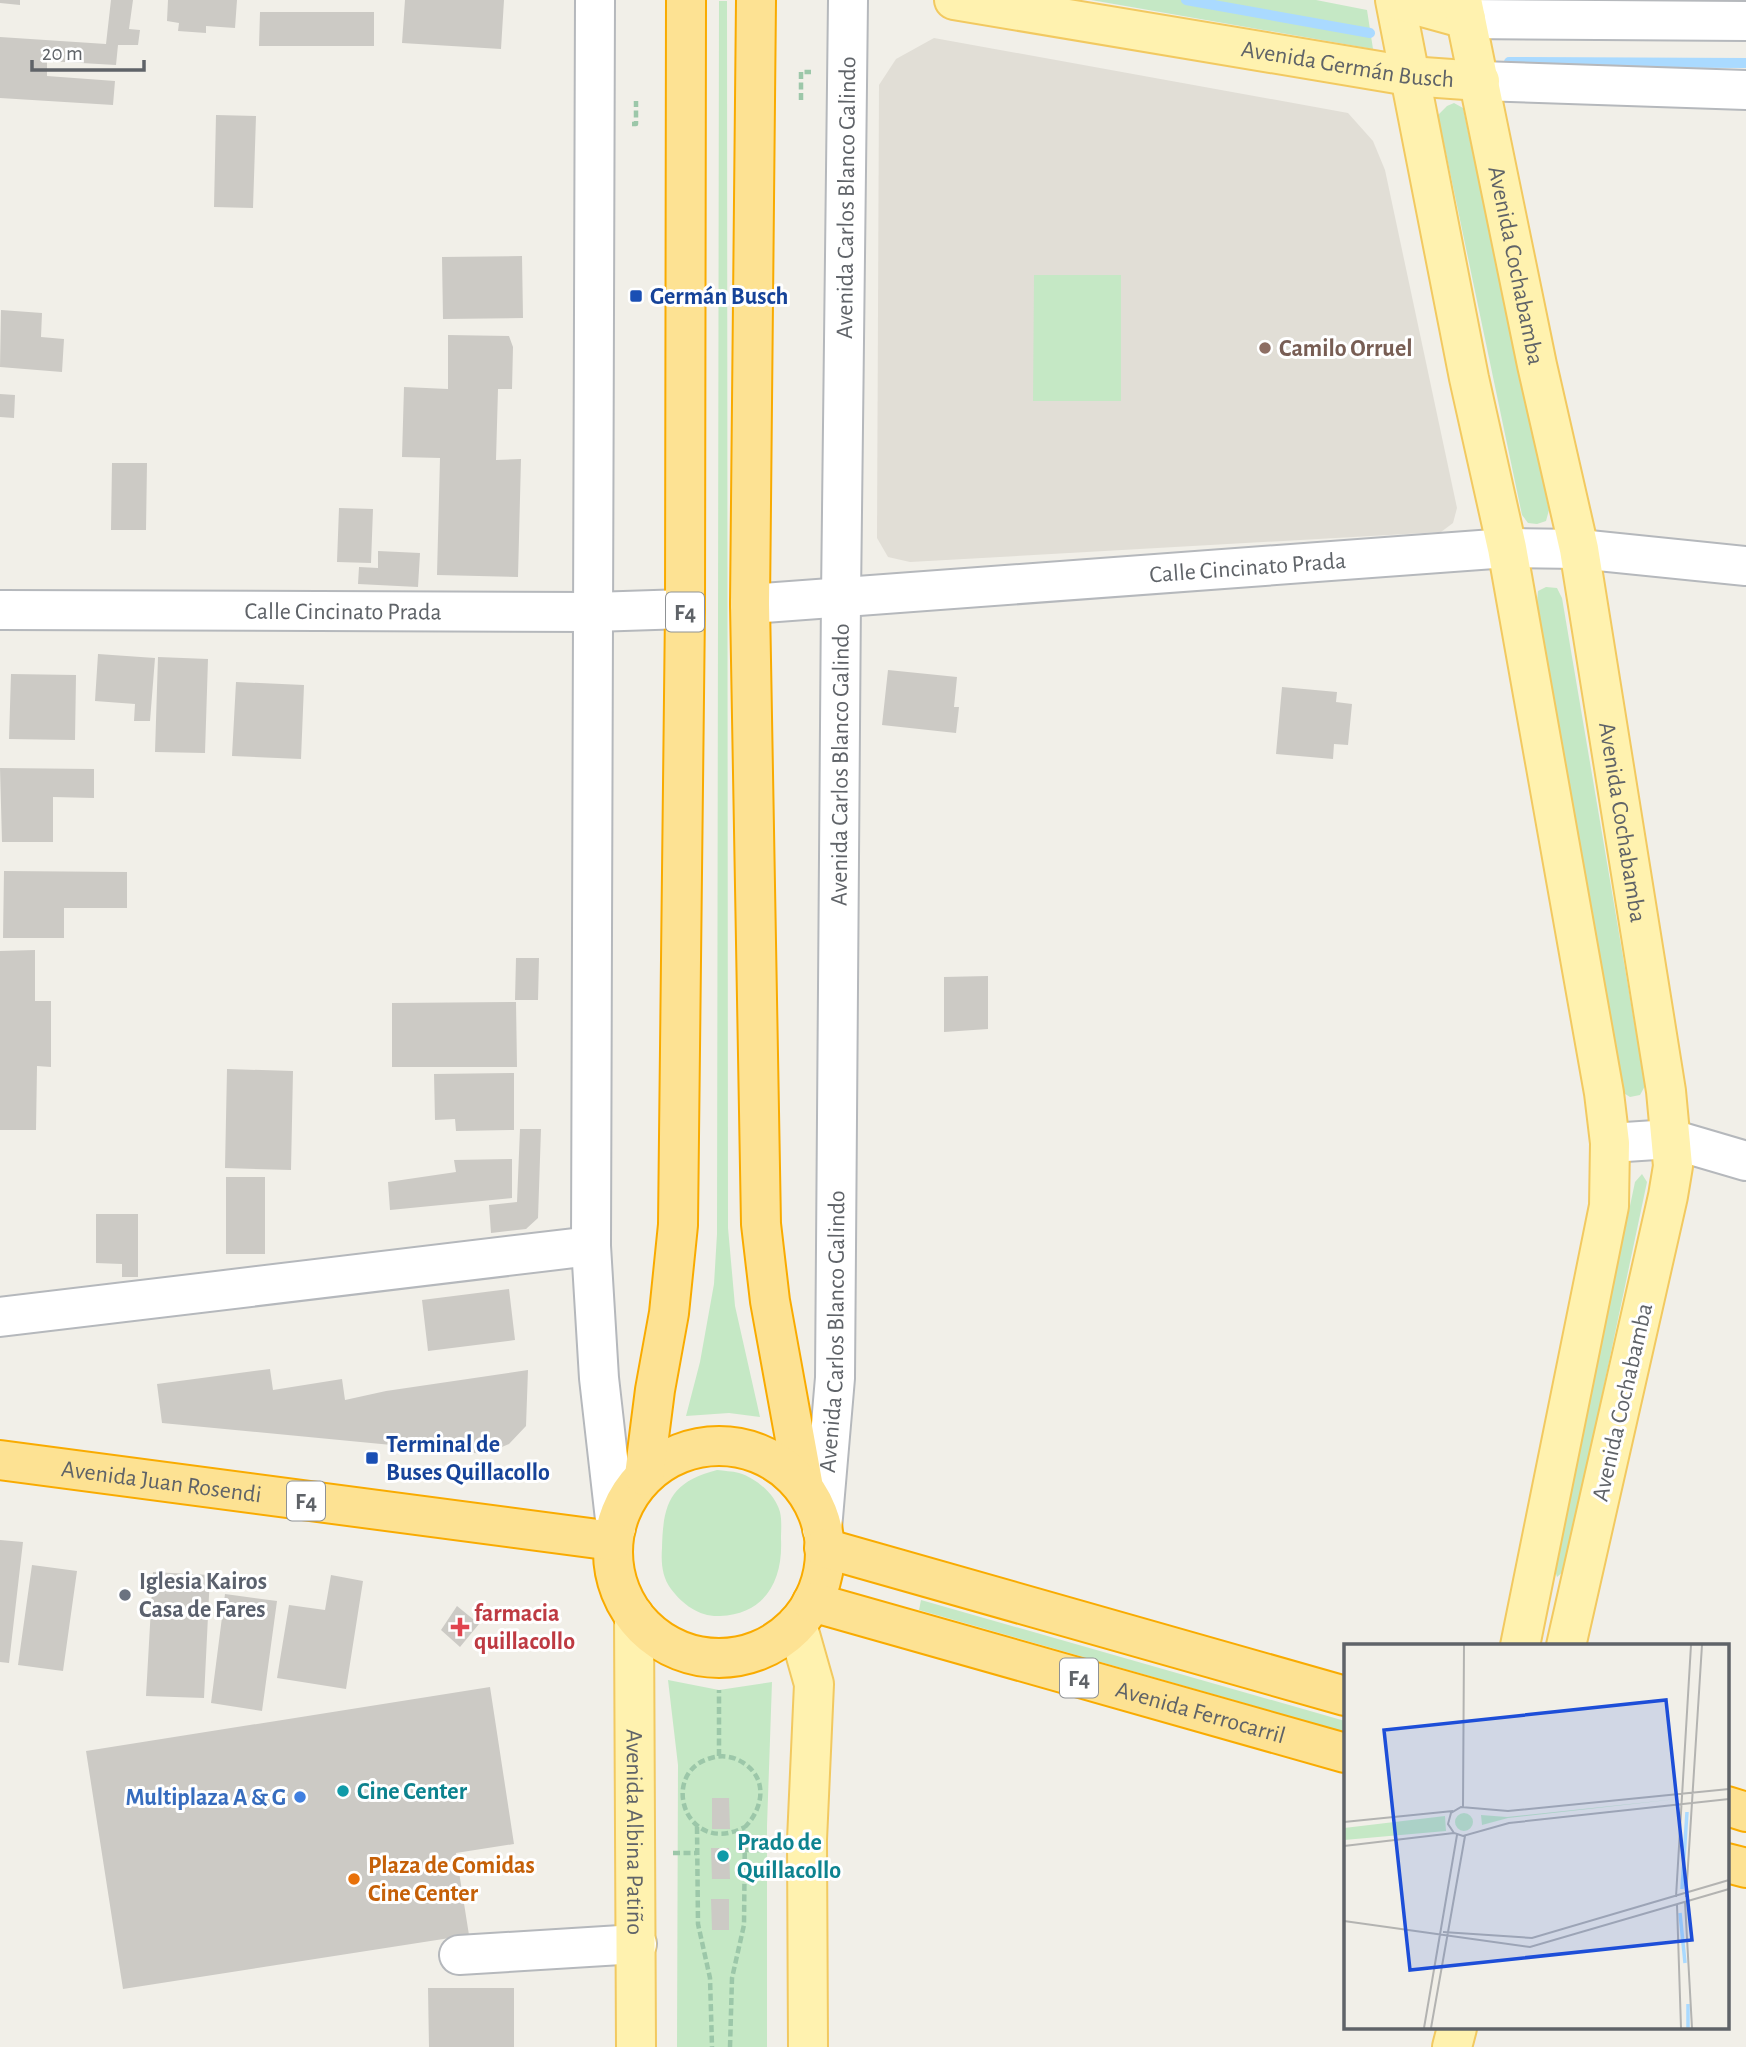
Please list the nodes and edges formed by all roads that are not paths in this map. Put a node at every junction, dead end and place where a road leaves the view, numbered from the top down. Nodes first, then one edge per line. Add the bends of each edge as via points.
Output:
1 (595, 0) edge
2 (686, 0) edge
3 (755, 0) edge
4 (848, 0) edge
5 (954, 0) edge
6 (1396, 0) edge
7 (1464, 9) edge
8 (1746, 21) edge
9 (1409, 76) junction
10 (1479, 81) junction
11 (1746, 90) edge
12 (1507, 548) junction
13 (1579, 549) junction
14 (1746, 566) edge
15 (841, 597) junction
16 (750, 604) junction
17 (685, 609) junction
18 (0, 610) edge
19 (593, 612) junction
20 (1671, 1139) junction
21 (1610, 1143) junction
22 (1746, 1161) edge
23 (591, 1246) junction
24 (0, 1317) edge
25 (0, 1460) edge
26 (644, 1476) junction
27 (804, 1488) junction
28 (614, 1535) junction
29 (823, 1538) junction
30 (805, 1613) junction
31 (634, 1615) junction
32 (1520, 1644) edge
33 (1566, 1644) edge
34 (1344, 1696) edge
35 (1344, 1753) edge
36 (1728, 1806) edge
37 (1746, 1812) edge
38 (1728, 1863) edge
39 (1746, 1868) edge
40 (637, 1944) junction
41 (459, 1955) dead end
42 (1456, 2030) edge
43 (636, 2047) edge
44 (807, 2047) edge
45 (1452, 2047) edge

1 - 19 street
2 - 17 highway, F4
3 - 16 highway, Avenida Carlos Blanco Galindo / F4
4 - 15 street, Avenida Carlos Blanco Galindo
5 - 9 main road, Avenida Germán Busch
6 - 7 main road
6 - 9 main road, Avenida Cochabamba
7 - 8 street
7 - 10 main road, Avenida Cochabamba
9 - 10 main road, Avenida Germán Busch
9 - 12 main road, Avenida Cochabamba
10 - 11 street, Avenida Germán Busch
10 - 13 main road, Avenida Cochabamba
12 - 13 street, Calle Cincinato Prada
12 - 15 street, Calle Cincinato Prada
12 - 21 main road, Avenida Cochabamba
13 - 14 street, Calle Cincinato Prada
13 - 20 main road, Avenida Cochabamba
15 - 16 street, Calle Cincinato Prada
15 - 29 street, Avenida Carlos Blanco Galindo via 835,1378
16 - 27 highway, Avenida Carlos Blanco Galindo / F4 via 761,1224
17 - 19 street, Calle Cincinato Prada
17 - 26 highway, F4 via 678,1225
18 - 19 street, Calle Cincinato Prada
19 - 23 street
20 - 21 street
20 - 22 street
20 - 33 main road, Avenida Cochabamba via 1674,1166 1668,1196
21 - 32 main road, Avenida Cochabamba via 1609,1206
23 - 24 street
23 - 28 street
25 - 28 highway, Avenida Juan Rosendi / F4
26 - 27 highway, F4 via 671,1457 702,1446 735,1446 766,1456
26 - 28 highway, F4 via 625,1501
27 - 29 highway, F4 via 817,1511
28 - 31 highway, F4 via 617,1583
29 - 30 highway, F4 via 822,1576
29 - 34 highway, F4
30 - 31 highway, F4 via 773,1642 746,1655 726,1658 684,1653 647,1631
30 - 35 highway, Avenida Ferrocarril / F4
30 - 44 main road via 814,1684 807,1840
31 - 40 main road, Avenida Albina Patiño / F4
36 - 37 highway
38 - 39 highway
40 - 41 street
40 - 43 main road, Avenida Albina Patiño / F4
42 - 45 main road

